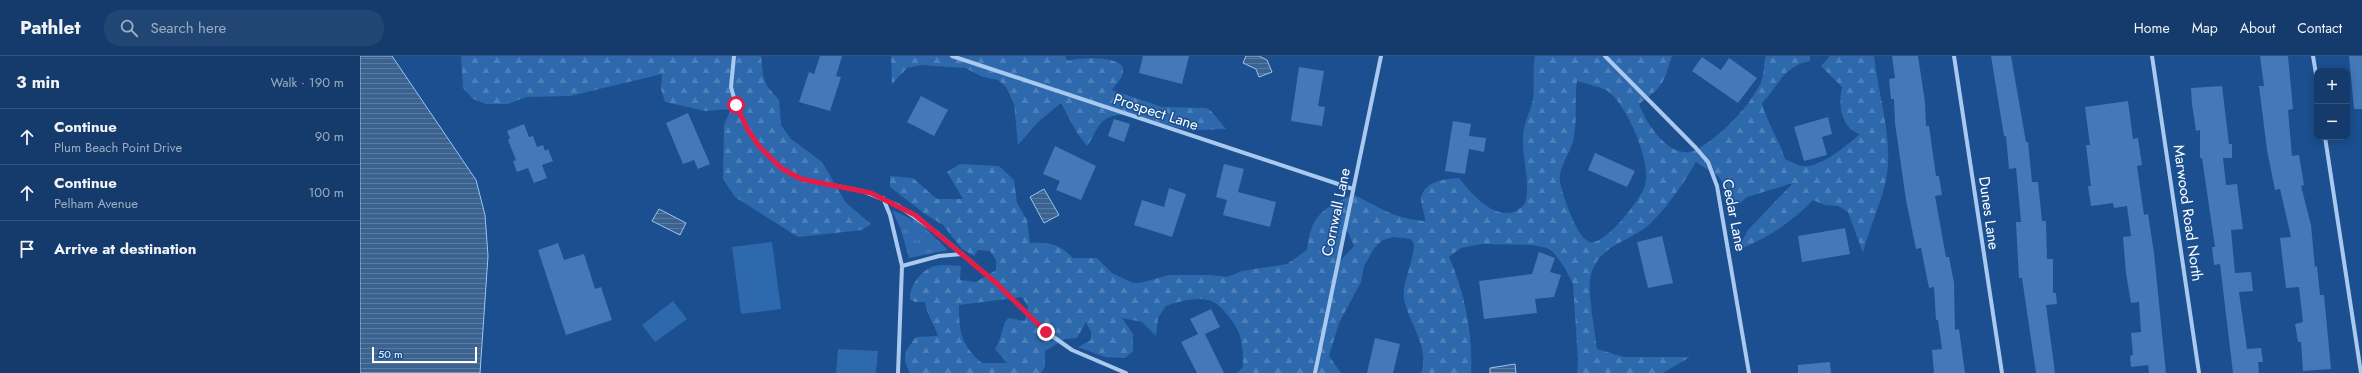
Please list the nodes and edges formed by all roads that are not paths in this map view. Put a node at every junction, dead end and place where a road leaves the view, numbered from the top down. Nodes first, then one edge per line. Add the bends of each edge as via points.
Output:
1 (734, 56) edge
2 (952, 56) edge
3 (1380, 56) edge
4 (1605, 56) edge
5 (1954, 56) edge
6 (2152, 56) edge
7 (2313, 56) edge
8 (2315, 68) edge
9 (2326, 140) edge
10 (1353, 189) junction
11 (883, 198) junction
12 (962, 254) junction
13 (902, 266) junction
14 (898, 373) edge
15 (1126, 373) edge
16 (1315, 373) edge
17 (1749, 373) edge
18 (2002, 373) edge
19 (2199, 373) edge
20 (2361, 373) edge

1 - 11 street via 731,87 736,105 748,130 771,159 801,179 862,191
2 - 10 street, Prospect Lane
3 - 10 street, Cornwall Lane
4 - 17 street, Cedar Lane via 1696,148 1712,171 1720,198
5 - 18 street, Dunes Lane
6 - 19 street, Marwood Road North
7 - 8 street
9 - 20 street
10 - 16 street, Cornwall Lane
11 - 12 street via 915,215
11 - 13 street via 890,215
12 - 13 street via 939,256
12 - 15 street via 1046,332 1072,350
13 - 14 street

